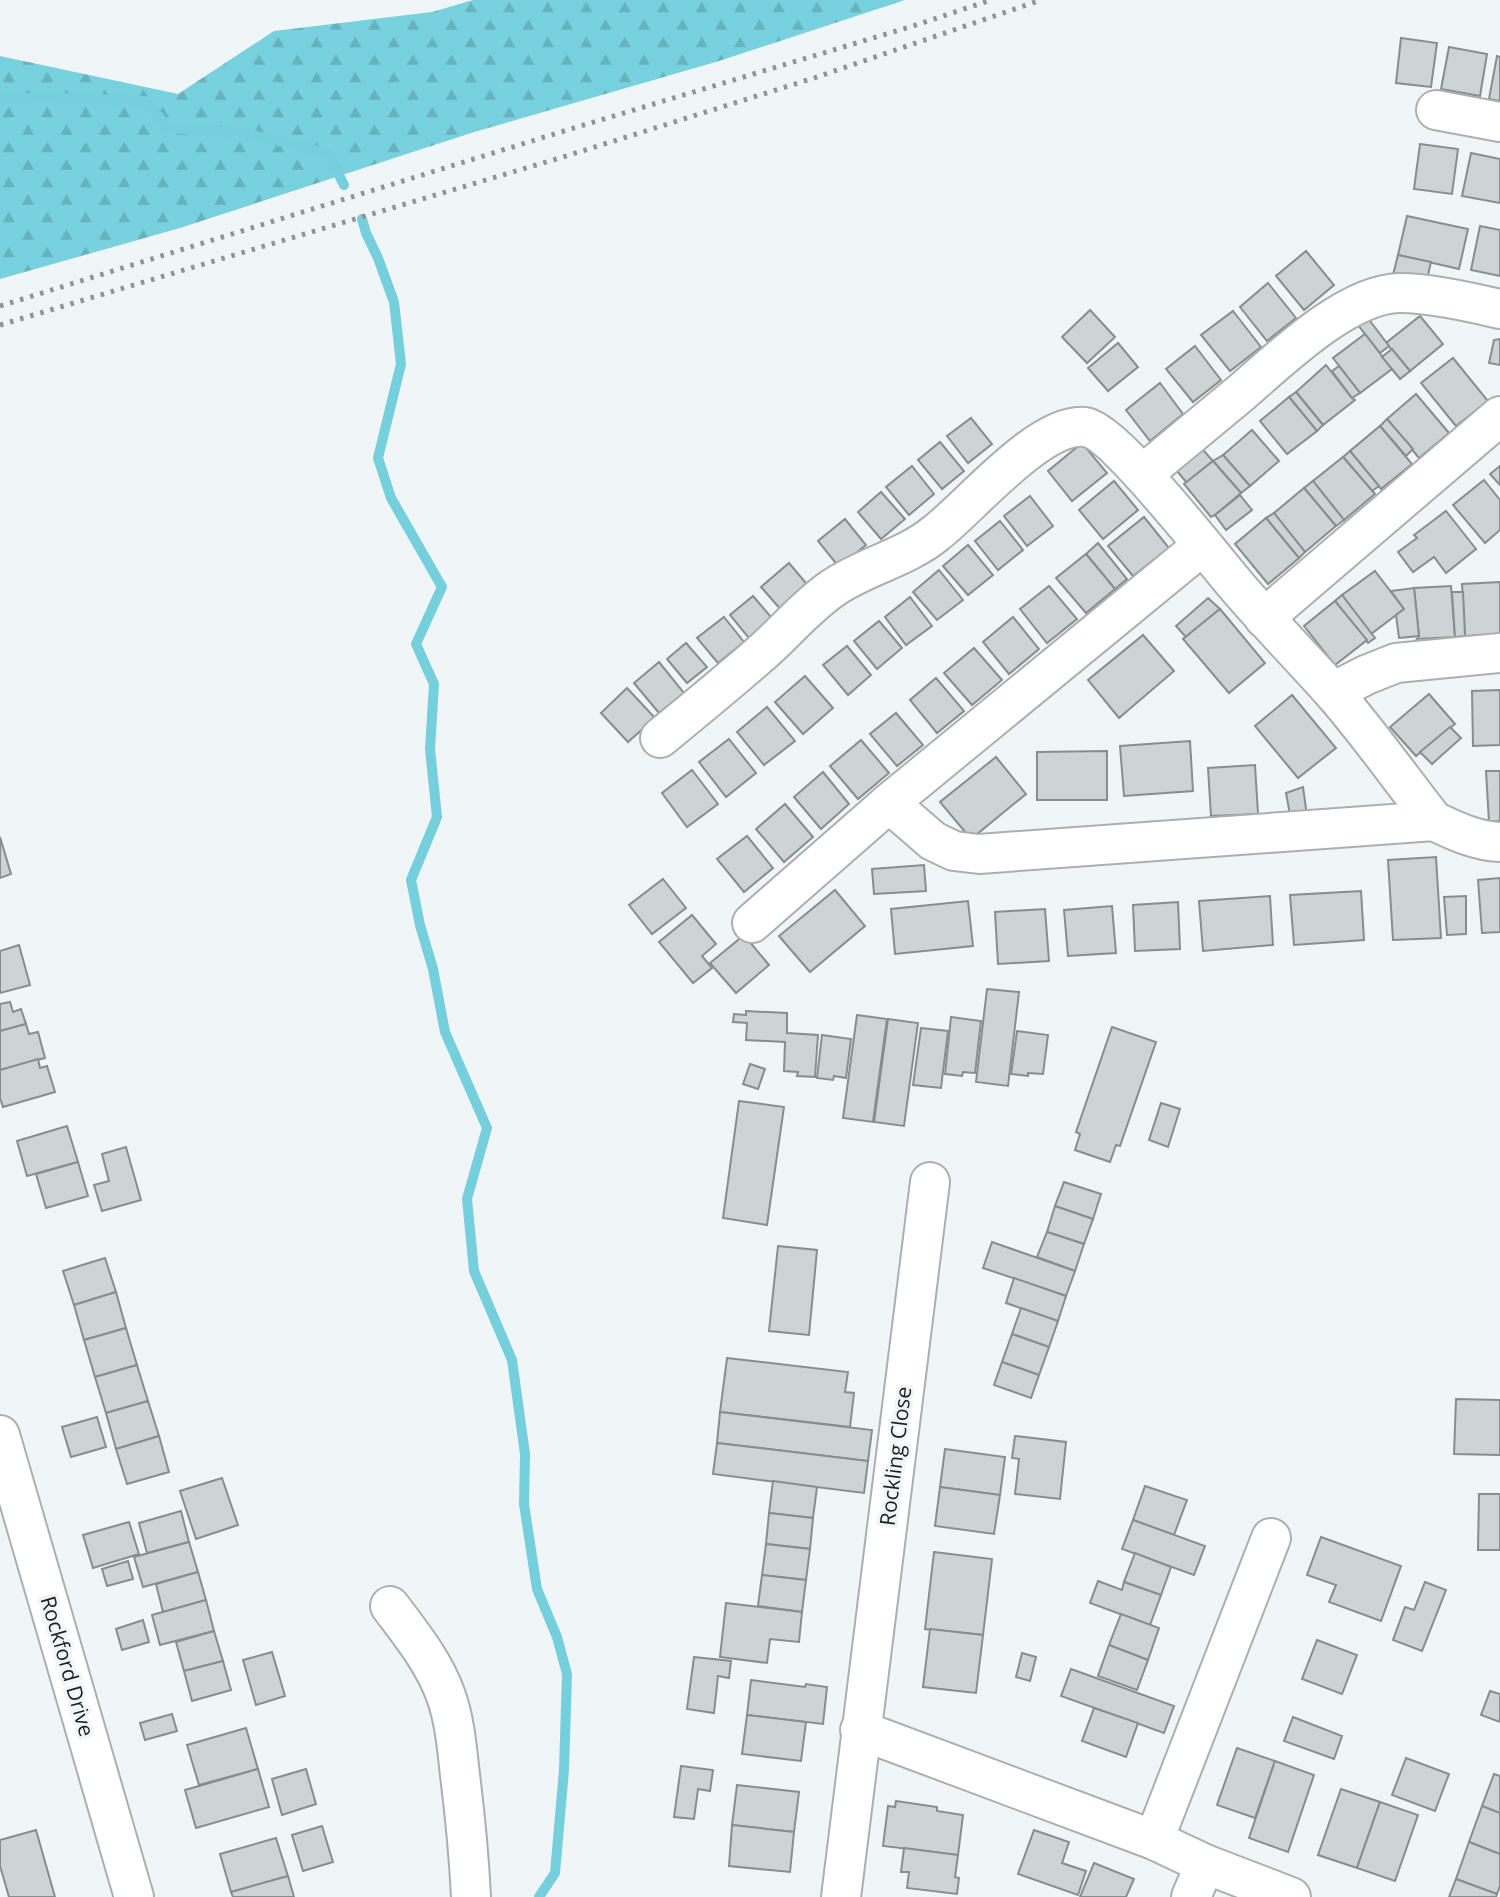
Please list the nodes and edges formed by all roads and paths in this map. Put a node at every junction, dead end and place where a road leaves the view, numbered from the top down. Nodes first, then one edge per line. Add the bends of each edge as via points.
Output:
1 (1436, 110) dead end
2 (1500, 122) edge
3 (1500, 309) edge
4 (1500, 416) edge
5 (1143, 474) junction
6 (1202, 546) junction
7 (1264, 618) junction
8 (1500, 653) edge
9 (1333, 692) junction
10 (660, 738) dead end
11 (889, 803) junction
12 (1434, 821) junction
13 (1500, 842) edge
14 (752, 923) dead end
15 (930, 1182) dead end
16 (0, 1435) edge
17 (1271, 1538) dead end
18 (390, 1606) dead end
19 (860, 1730) junction
20 (1154, 1840) junction
21 (1198, 1880) edge
22 (134, 1897) edge
23 (471, 1897) edge
24 (841, 1897) edge
25 (1291, 1897) edge

1 - 2 street
3 - 5 street via 1398,293 1368,300 1301,342
4 - 7 street
5 - 6 street
5 - 10 street via 1087,427 1050,436 916,547 832,588
6 - 7 street
6 - 11 street
7 - 9 street
8 - 9 street via 1396,663
9 - 12 street
11 - 12 street via 933,841 954,851 979,854
11 - 14 street
12 - 13 street via 1462,834
15 - 19 street, Rockling Close
16 - 22 street, Rockford Drive
17 - 20 street
18 - 23 street via 418,1642 447,1697 468,1839
19 - 20 street
19 - 24 street, Rockling Close
20 - 21 street
21 - 25 street

